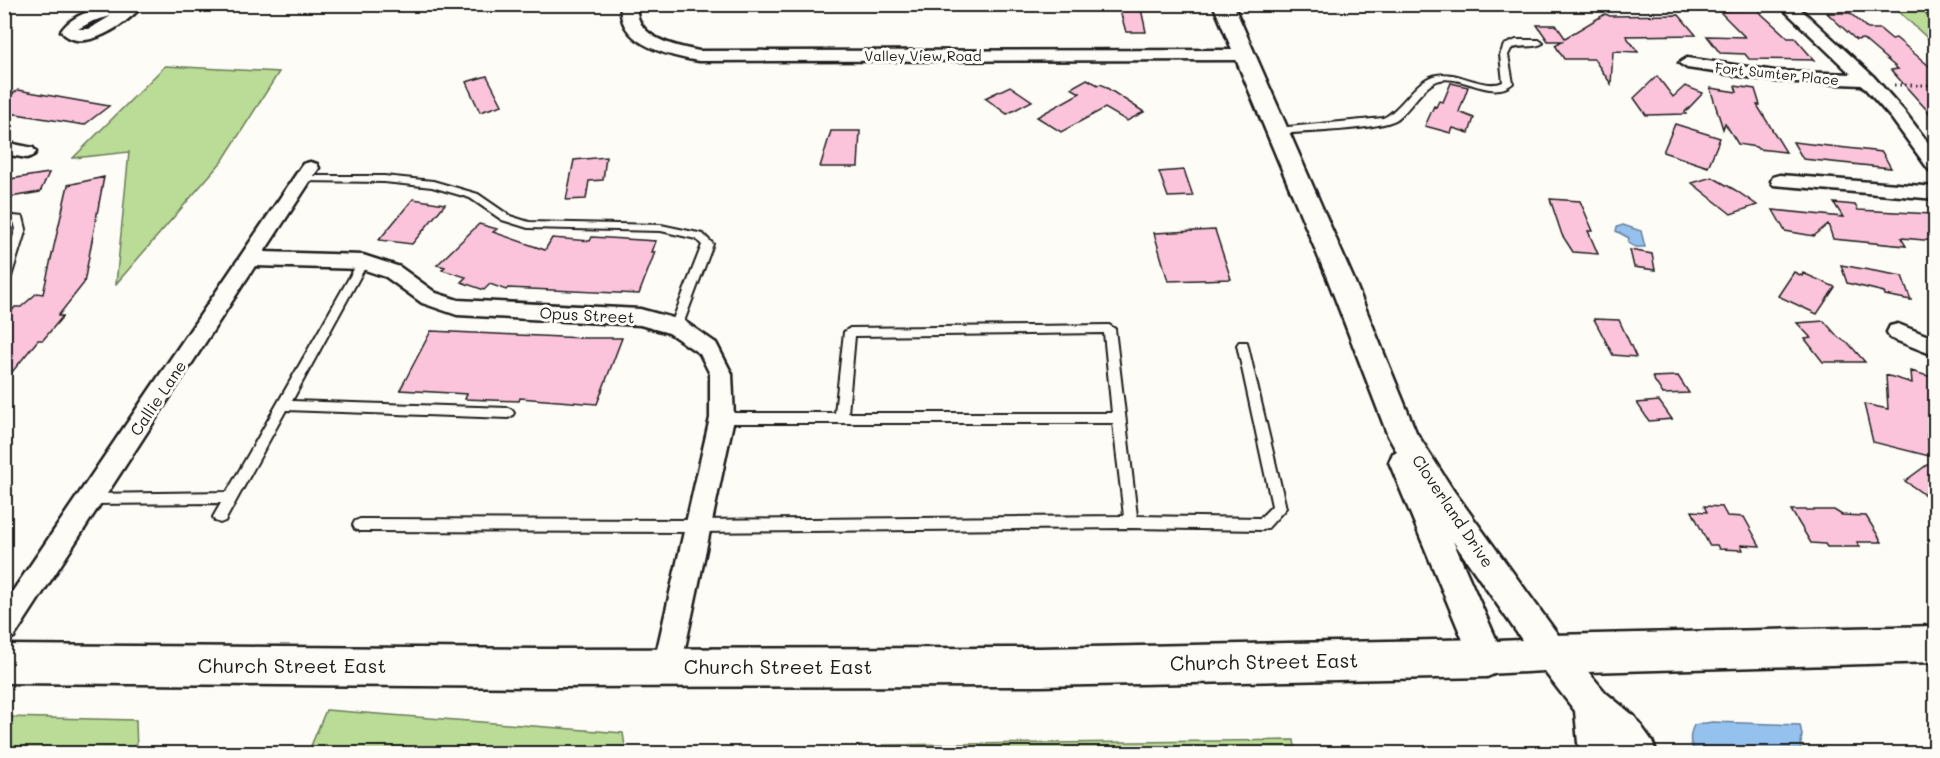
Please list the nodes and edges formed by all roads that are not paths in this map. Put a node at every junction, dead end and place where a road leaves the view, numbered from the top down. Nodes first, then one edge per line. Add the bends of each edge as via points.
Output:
1 (630, 4) edge
2 (1223, 4) edge
3 (1785, 4) edge
4 (1539, 43) dead end
5 (1245, 55) junction
6 (1687, 63) dead end
7 (1869, 82) junction
8 (1277, 131) junction
9 (4, 148) edge
10 (27, 152) dead end
11 (1935, 166) edge
12 (307, 174) joint
13 (1780, 181) dead end
14 (1935, 193) edge
15 (4, 218) edge
16 (250, 259) junction
17 (363, 262) junction
18 (4, 280) edge
19 (676, 327) junction
20 (1898, 332) dead end
21 (1243, 345) dead end
22 (1935, 348) edge
23 (283, 405) junction
24 (1392, 412) junction
25 (508, 413) dead end
26 (722, 418) junction
27 (841, 418) junction
28 (1120, 418) junction
29 (231, 497) junction
30 (90, 499) junction
31 (220, 517) dead end
32 (1131, 522) junction
33 (360, 525) dead end
34 (697, 526) junction
35 (4, 628) edge
36 (1935, 644) edge
37 (1552, 654) junction
38 (1487, 658) junction
39 (4, 664) edge
40 (668, 668) junction
41 (1593, 705) junction
42 (1602, 753) edge
43 (1640, 753) edge

1 - 5 street, Valley View Road via 630,21 643,36 666,48 699,56
2 - 5 street, Cloverland Drive
3 - 7 street
4 - 8 lane via 1516,42 1508,47 1504,55 1508,83 1503,86 1435,78 1385,121
5 - 8 street, Cloverland Drive
6 - 7 street, Fort Sumter Place via 1784,77
7 - 11 street
8 - 24 street, Cloverland Drive
9 - 10 street
12 - 16 street, Callie Lane
12 - 19 lane via 433,184 474,196 506,218 528,225 662,228 699,236 708,244 706,252
13 - 14 street
15 - 18 lane via 20,219 21,229
16 - 17 street, Opus Street
16 - 30 street, Callie Lane
17 - 19 street, Opus Street via 393,272 429,298 457,307 640,317
17 - 23 lane
19 - 26 street, Opus Street via 708,349 721,374
20 - 22 street
21 - 32 lane via 1279,508 1263,524
23 - 25 lane
23 - 29 lane
24 - 37 street, Cloverland Drive via 1442,499
24 - 38 street via 1402,456 1418,498
26 - 27 lane
26 - 34 street, Opus Street
27 - 28 lane
27 - 28 lane via 850,332 1109,329
28 - 32 lane
29 - 30 lane
29 - 31 lane
30 - 35 street, Callie Lane
32 - 34 lane
33 - 34 lane
34 - 40 street, Opus Street
36 - 37 main road
37 - 38 street, Church Street East
37 - 41 street, Cloverland Drive
38 - 40 main road, Church Street East via 1039,667
39 - 40 main road, Church Street East
41 - 42 street via 1596,742
41 - 43 street, Cloverland Drive via 1621,729

